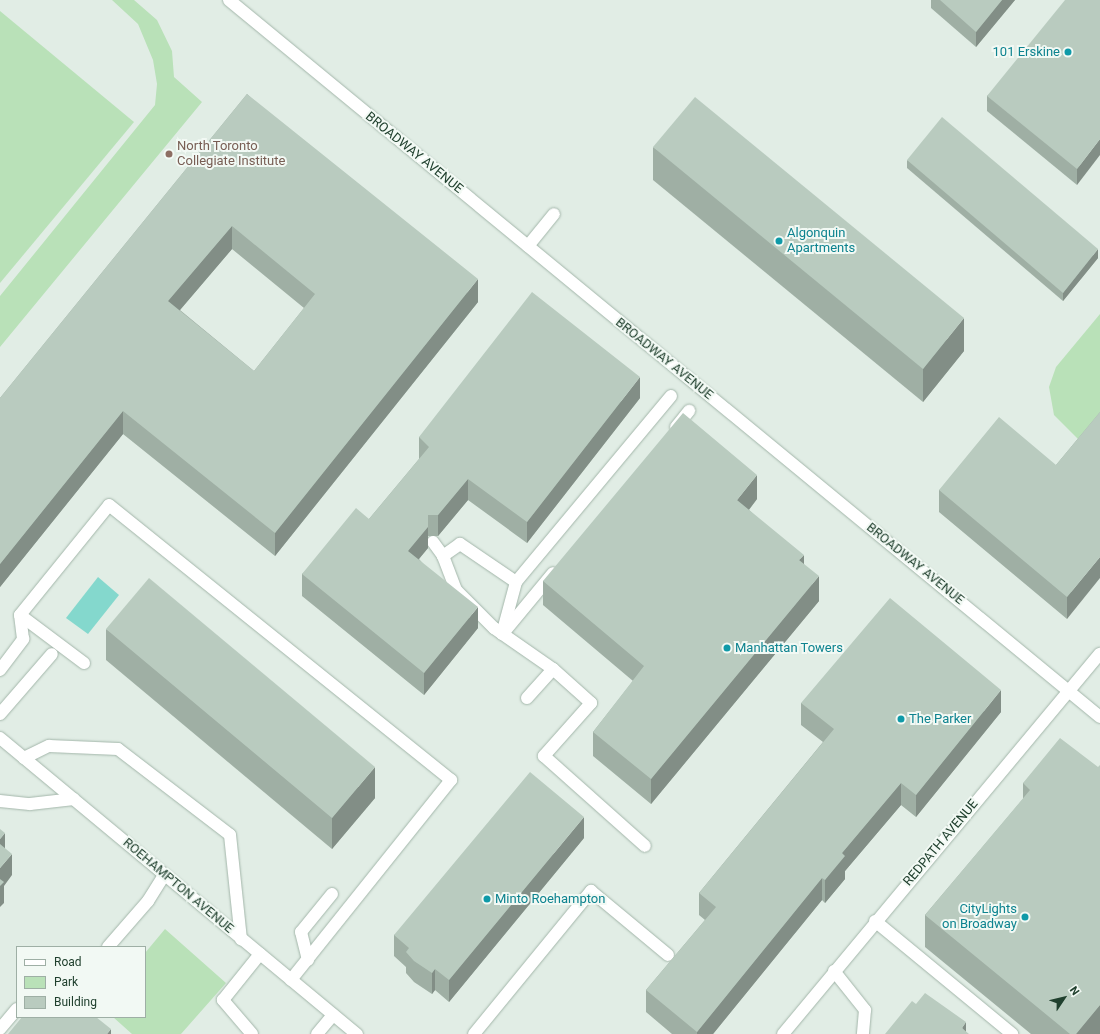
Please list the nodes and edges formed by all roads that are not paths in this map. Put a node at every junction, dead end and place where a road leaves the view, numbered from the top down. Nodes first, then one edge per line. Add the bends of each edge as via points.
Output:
1 (229, 0) edge
2 (554, 214) dead end
3 (528, 246) junction
4 (671, 396) dead end
5 (689, 411) dead end
6 (669, 435) edge
7 (433, 542) edge
8 (443, 556) junction
9 (563, 561) edge
10 (516, 582) junction
11 (20, 615) junction
12 (502, 634) junction
13 (52, 654) dead end
14 (1100, 654) edge
15 (84, 663) dead end
16 (553, 669) junction
17 (0, 670) edge
18 (1069, 692) junction
19 (527, 698) dead end
20 (0, 714) edge
21 (1100, 717) edge
22 (0, 738) edge
23 (24, 758) junction
24 (74, 799) junction
25 (0, 801) edge
26 (646, 846) dead end
27 (164, 875) junction
28 (332, 894) dead end
29 (875, 921) junction
30 (241, 939) junction
31 (109, 946) edge
32 (260, 954) junction
33 (668, 955) dead end
34 (308, 960) junction
35 (834, 971) junction
36 (291, 980) junction
37 (16, 1010) edge
38 (333, 1015) junction
39 (0, 1029) edge
40 (252, 1034) edge
41 (317, 1034) edge
42 (357, 1034) edge
43 (474, 1034) edge
44 (783, 1034) edge
45 (863, 1034) edge
46 (1012, 1034) edge

1 - 3 street, BROADWAY AVENUE
2 - 3 street
3 - 18 street, BROADWAY AVENUE
4 - 10 street
5 - 6 street
7 - 8 street
8 - 10 street via 460,544
8 - 12 street via 456,590
9 - 12 street
10 - 12 street
11 - 15 street
11 - 17 street via 23,639
11 - 34 street via 109,505 451,780
12 - 16 street
13 - 20 street
14 - 18 street, REDPATH AVENUE
16 - 19 street
16 - 26 street via 590,703 544,756
18 - 21 street, BROADWAY AVENUE
18 - 29 street, REDPATH AVENUE
22 - 23 street, ROEHAMPTON AVENUE
23 - 24 street, ROEHAMPTON AVENUE
23 - 30 street via 49,746 118,749 230,835
24 - 25 street via 30,804
24 - 27 street, ROEHAMPTON AVENUE
27 - 30 street, ROEHAMPTON AVENUE
27 - 31 street via 148,901
28 - 34 street via 301,932
29 - 35 street, REDPATH AVENUE
29 - 46 street
30 - 32 street, ROEHAMPTON AVENUE
32 - 36 street, ROEHAMPTON AVENUE
32 - 40 street via 223,1000
33 - 43 street via 591,891
34 - 36 street
35 - 44 street, REDPATH AVENUE
35 - 45 street via 865,1010
36 - 38 street, ROEHAMPTON AVENUE
37 - 39 street
38 - 41 street
38 - 42 street, ROEHAMPTON AVENUE

